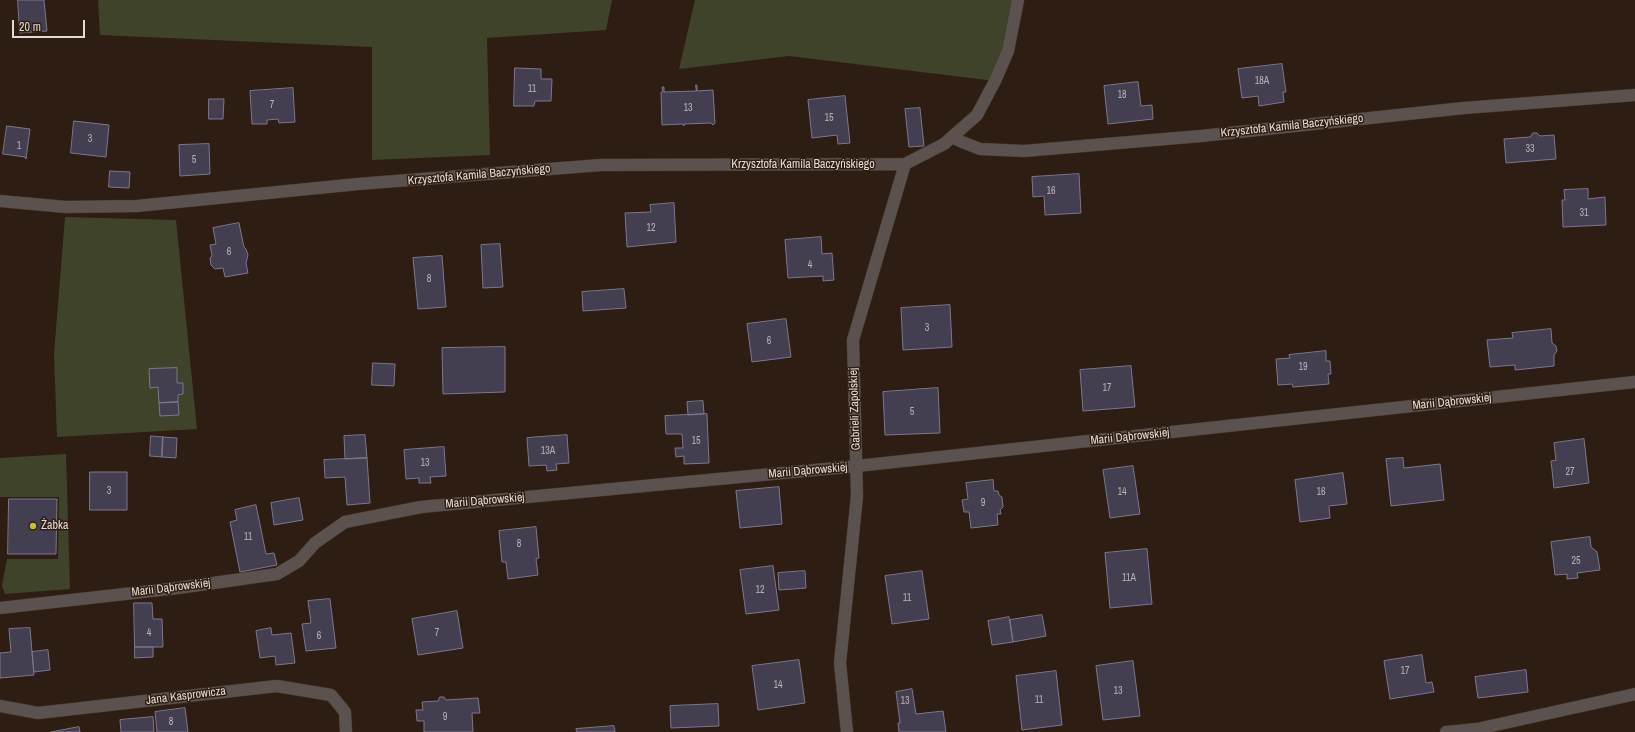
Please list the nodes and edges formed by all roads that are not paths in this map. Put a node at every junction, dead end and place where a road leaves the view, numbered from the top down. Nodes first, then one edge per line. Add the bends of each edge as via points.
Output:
1 (1018, 0) edge
2 (1635, 95) edge
3 (952, 137) junction
4 (905, 164) junction
5 (0, 200) edge
6 (1635, 382) edge
7 (857, 466) junction
8 (0, 608) edge
9 (1635, 694) edge
10 (0, 706) edge
11 (346, 732) edge
12 (847, 732) edge
13 (1446, 732) edge

1 - 3 street, Krzysztofa Kamila Baczyńskiego via 1008,51 995,81 977,115
2 - 3 street, Krzysztofa Kamila Baczyńskiego via 1464,108 1201,136 1024,151 980,149
3 - 4 street, Krzysztofa Kamila Baczyńskiego via 944,144
4 - 5 street, Krzysztofa Kamila Baczyńskiego via 601,165 312,188 137,206 66,207
4 - 7 street, Gabrieli Zapolskiej via 853,340
6 - 7 street, Marii Dąbrowskiej
7 - 8 street, Marii Dąbrowskiej via 421,507 345,522 315,543 299,561 277,574
7 - 12 street, Gabrieli Zapolskiej via 857,496 840,663
9 - 13 street via 1477,729
10 - 11 street, Jana Kasprowicza via 38,713 277,686 331,695 345,712

